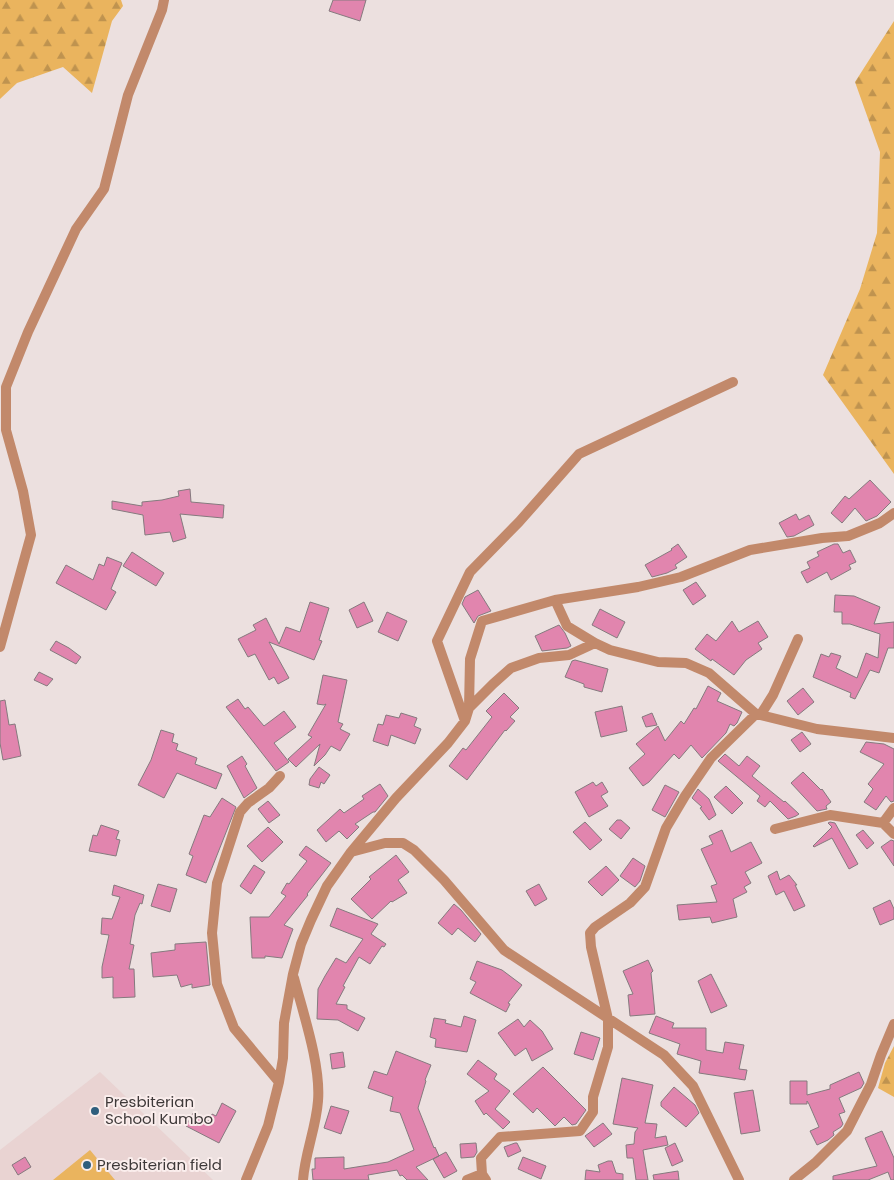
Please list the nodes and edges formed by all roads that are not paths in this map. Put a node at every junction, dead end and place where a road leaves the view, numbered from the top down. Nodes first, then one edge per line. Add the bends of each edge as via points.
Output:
1 (164, 0) edge
2 (733, 382) dead end
3 (894, 514) edge
4 (555, 600) junction
5 (798, 639) dead end
6 (595, 643) junction
7 (0, 647) edge
8 (469, 708) junction
9 (756, 714) junction
10 (465, 721) junction
11 (894, 738) edge
12 (280, 776) dead end
13 (894, 808) edge
14 (883, 824) junction
15 (775, 829) dead end
16 (894, 834) edge
17 (351, 852) junction
18 (294, 974) junction
19 (608, 1019) junction
20 (894, 1024) edge
21 (279, 1082) junction
22 (484, 1177) edge
23 (246, 1180) edge
24 (303, 1180) edge
25 (467, 1180) edge
26 (739, 1180) edge
27 (794, 1180) edge

1 - 7 street via 128,95 104,189 76,229 6,387 6,430 24,490 31,535
2 - 10 street via 579,454 470,572 437,641
3 - 4 street via 848,536 750,550 681,577
4 - 6 street via 567,626
4 - 8 street via 482,621 470,659
5 - 9 street via 773,695 761,714
6 - 8 street via 569,655 539,658 511,668
6 - 9 street via 658,662 686,663 709,673
8 - 10 street
9 - 11 street via 817,729
9 - 19 street via 711,758 686,796 666,828 645,887 630,903 595,926 590,933
10 - 17 street
12 - 21 street via 240,812 217,883 212,933 217,984 234,1028
13 - 14 street
14 - 15 street via 830,815
14 - 16 street
17 - 18 street via 327,886 311,920
17 - 19 street via 385,843 402,843 414,850 504,950
18 - 21 street via 284,1023 284,1058
18 - 24 street via 308,1026 318,1085 318,1102
19 - 22 street via 608,1047 593,1097 593,1112 580,1131 500,1137 481,1158
19 - 26 street via 664,1055 694,1086
20 - 27 street via 871,1084 847,1131
21 - 23 street via 268,1126
22 - 25 street

